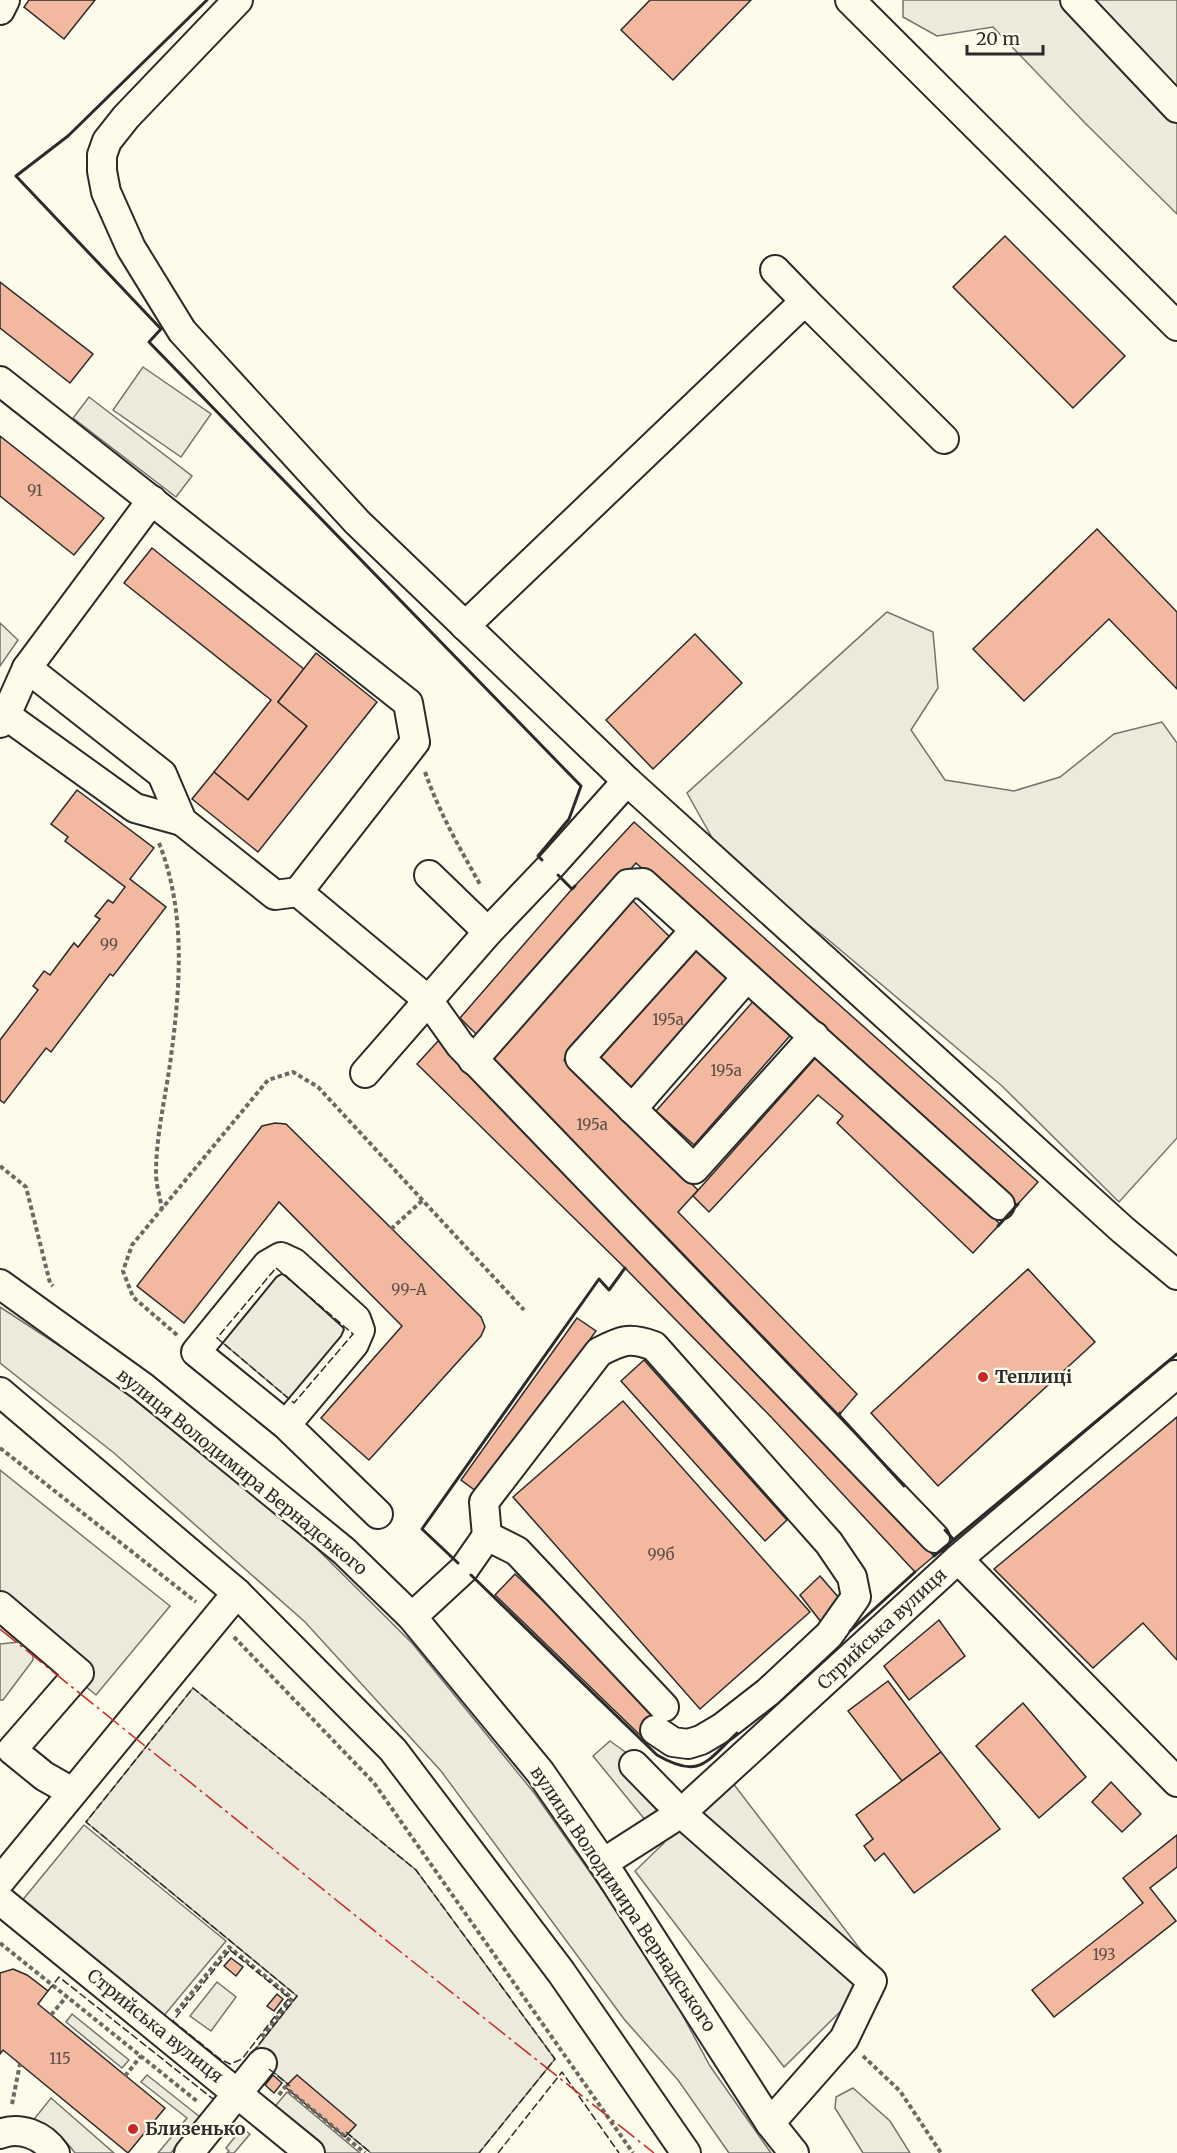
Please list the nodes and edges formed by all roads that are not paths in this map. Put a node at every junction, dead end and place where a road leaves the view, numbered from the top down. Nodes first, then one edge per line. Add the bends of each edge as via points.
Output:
1 (5, 0) edge
2 (238, 0) edge
3 (850, 0) edge
4 (1075, 0) edge
5 (0, 10) edge
6 (1177, 108) edge
7 (775, 270) dead end
8 (805, 301) junction
9 (1177, 326) edge
10 (0, 381) edge
11 (944, 439) dead end
12 (152, 500) junction
13 (465, 626) junction
14 (27, 668) junction
15 (2, 716) edge
16 (627, 781) junction
17 (182, 821) junction
18 (429, 875) dead end
19 (298, 892) junction
20 (493, 927) junction
21 (695, 930) junction
22 (747, 977) junction
23 (428, 1000) junction
24 (814, 1036) junction
25 (473, 1060) junction
26 (365, 1073) dead end
27 (632, 1110) junction
28 (1000, 1205) dead end
29 (1177, 1275) edge
30 (0, 1284) edge
31 (1175, 1375) dead end
32 (0, 1392) edge
33 (286, 1425) junction
34 (378, 1514) dead end
35 (487, 1536) junction
36 (935, 1538) dead end
37 (958, 1559) junction
38 (237, 1593) junction
39 (0, 1606) edge
40 (412, 1617) junction
41 (634, 1765) dead end
42 (1177, 1782) edge
43 (72, 1792) junction
44 (681, 1813) junction
45 (603, 1863) junction
46 (0, 1881) edge
47 (0, 1900) edge
48 (260, 2052) road end
49 (238, 2093) junction
50 (770, 2122) junction
51 (5, 2133) edge
52 (55, 2153) edge
53 (189, 2153) edge
54 (310, 2153) edge
55 (686, 2153) edge
56 (794, 2153) edge

1 - 5 street
2 - 13 street via 115,129 102,155 106,192 131,248 182,331 357,522
3 - 9 street
4 - 6 street
7 - 8 street
8 - 11 street
8 - 13 street
10 - 12 street
12 - 14 street
12 - 19 street via 408,703 415,742
13 - 16 street
14 - 15 street
14 - 17 street via 162,774
15 - 17 street via 135,808
16 - 20 street
16 - 29 street
17 - 19 street via 275,895
18 - 20 street
19 - 23 street
20 - 23 street
21 - 22 street
21 - 25 street via 643,883 628,884
21 - 27 street via 580,1058
22 - 24 street
22 - 27 street
23 - 25 street
23 - 26 street
24 - 27 street via 694,1169
24 - 28 street
25 - 36 street
30 - 40 street, вулиця Володимира Вернадського via 143,1387 344,1551
31 - 37 street
32 - 38 street
33 - 33 street via 196,1352 267,1265 281,1257 294,1263 356,1319 360,1330 354,1344
33 - 34 street
35 - 35 street via 484,1502 598,1352 627,1339 639,1340 654,1346 829,1543 852,1577 856,1597 829,1635 751,1706 695,1743 681,1744 664,1737 660,1719 517,1551
35 - 40 street via 464,1569
37 - 42 street, Стрийська вулиця
37 - 44 street, Стрийська вулиця
38 - 43 street
38 - 55 street via 393,1750 561,1972
39 - 43 street via 79,1673 12,1750
40 - 45 street, вулиця Володимира Вернадського via 540,1772
41 - 44 street
43 - 46 street
44 - 45 street, Стрийська вулиця
44 - 50 street via 872,1981 844,2039
45 - 50 street, вулиця Володимира Вернадського
47 - 49 street, Стрийська вулиця
48 - 49 street
49 - 53 street
49 - 54 street, Стрийська вулиця
50 - 56 street, вулиця Володимира Вернадського
51 - 52 street via 31,2134

